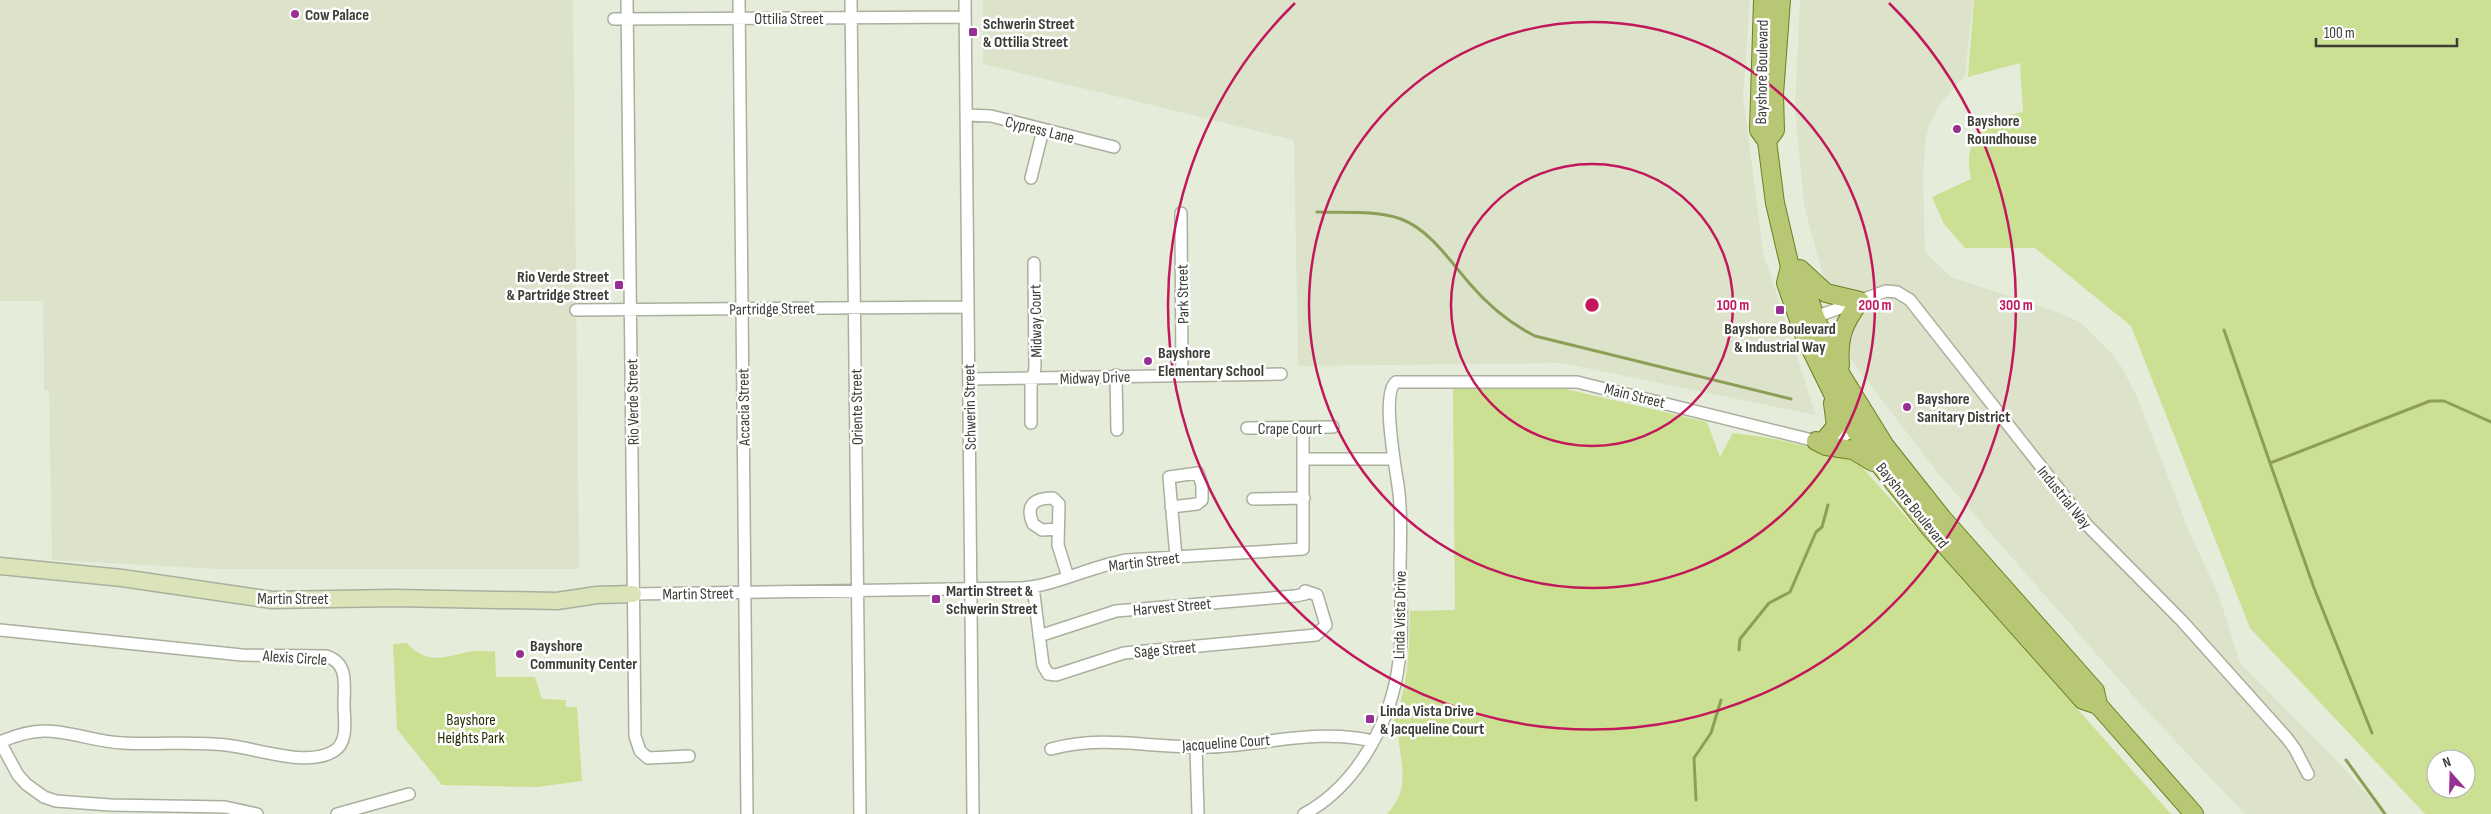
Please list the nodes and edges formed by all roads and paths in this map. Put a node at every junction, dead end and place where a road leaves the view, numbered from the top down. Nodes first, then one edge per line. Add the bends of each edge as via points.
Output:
1 (627, 0) edge
2 (739, 0) edge
3 (851, 0) edge
4 (965, 0) edge
5 (1763, 0) edge
6 (1782, 0) edge
7 (965, 17) junction
8 (740, 18) junction
9 (852, 18) junction
10 (614, 19) dead end
11 (628, 19) junction
12 (966, 115) junction
13 (1043, 130) junction
14 (1767, 141) junction
15 (1114, 147) dead end
16 (1031, 178) dead end
17 (1181, 213) dead end
18 (1788, 262) junction
19 (1034, 263) dead end
20 (1860, 301) junction
21 (968, 307) junction
22 (742, 308) junction
23 (855, 308) junction
24 (631, 309) junction
25 (576, 310) dead end
26 (1807, 320) junction
27 (1281, 374) dead end
28 (1116, 375) junction
29 (1182, 376) junction
30 (1033, 378) junction
31 (969, 379) junction
32 (1834, 379) junction
33 (1393, 384) joint
34 (1031, 423) dead end
35 (1861, 425) junction
36 (1247, 428) dead end
37 (1303, 428) junction
38 (1333, 428) dead end
39 (1117, 430) dead end
40 (1820, 441) junction
41 (1304, 459) junction
42 (1393, 459) junction
43 (1882, 468) junction
44 (1304, 498) junction
45 (1253, 500) dead end
46 (1171, 506) dead end
47 (1058, 529) dead end
48 (1176, 557) junction
49 (0, 566) edge
50 (1068, 577) junction
51 (1033, 587) junction
52 (971, 589) junction
53 (858, 591) junction
54 (1305, 591) joint
55 (745, 593) junction
56 (634, 594) junction
57 (0, 630) edge
58 (1039, 636) junction
59 (2098, 705) junction
60 (1373, 742) junction
61 (0, 744) edge
62 (1196, 747) junction
63 (1051, 749) dead end
64 (689, 756) dead end
65 (2308, 774) dead end
66 (409, 794) dead end
67 (110, 809) edge
68 (257, 814) edge
69 (337, 814) edge
70 (747, 814) edge
71 (860, 814) edge
72 (973, 814) edge
73 (1198, 814) edge
74 (1304, 814) edge
75 (2194, 814) edge

1 - 11 street, Rio Verde Street
2 - 8 street, Accacia Street
3 - 9 street, Oriente Street
4 - 7 street, Schwerin Street
5 - 14 main road, Bayshore Boulevard via 1759,130
6 - 14 main road, Bayshore Boulevard via 1774,94 1775,130
7 - 9 street, Ottilia Street
7 - 12 street, Schwerin Street
8 - 9 street, Ottilia Street
8 - 11 street, Ottilia Street
8 - 22 street, Accacia Street
9 - 23 street, Oriente Street
10 - 11 street, Ottilia Street
11 - 24 street, Rio Verde Street
12 - 13 street, Cypress Lane via 991,116
12 - 21 street, Schwerin Street
13 - 15 street, Cypress Lane
13 - 16 street
14 - 18 main road, Bayshore Boulevard via 1773,194
17 - 29 street, Park Street
18 - 20 main road via 1826,293
18 - 26 main road, Bayshore Boulevard via 1802,277
19 - 30 street, Midway Court
20 - 26 street, Industrial Way
20 - 32 main road via 1844,325
20 - 65 street, Industrial Way via 1892,291 1910,300 2077,514 2186,625 2286,737
21 - 23 street, Partridge Street
21 - 31 street, Schwerin Street
22 - 23 street, Partridge Street
22 - 24 street, Partridge Street
22 - 55 street, Accacia Street
23 - 53 street, Oriente Street
24 - 25 street, Partridge Street
24 - 56 street, Rio Verde Street
26 - 32 main road, Bayshore Boulevard
27 - 29 street, Midway Drive
28 - 29 street, Midway Drive
28 - 30 street, Midway Drive
28 - 39 street
30 - 31 street, Midway Drive
30 - 34 street, Midway Court
31 - 52 street, Schwerin Street
32 - 35 main road, Bayshore Boulevard
32 - 40 main road via 1836,426
33 - 40 street, Main Street via 1400,381 1577,382
33 - 42 street, Linda Vista Drive via 1390,390
35 - 40 street via 1840,438
35 - 43 main road, Bayshore Boulevard
35 - 59 main road, Bayshore Boulevard via 2095,691
36 - 37 street, Crape Court
37 - 38 street, Crape Court
37 - 41 street, Martin Street
40 - 43 main road via 1826,446 1852,450
41 - 42 street
41 - 44 street, Martin Street
42 - 60 street, Linda Vista Drive via 1400,510 1401,645 1392,696
43 - 59 main road, Bayshore Boulevard via 1930,528 2083,700
44 - 45 street
44 - 48 street, Martin Street via 1303,549
46 - 48 street
47 - 50 street via 1058,544
48 - 50 street, Martin Street via 1115,562
49 - 56 street, Martin Street via 122,578 272,600 557,601
50 - 51 street, Martin Street
51 - 52 street, Martin Street
51 - 58 street, Sage Street
52 - 53 street, Martin Street
52 - 72 street, Schwerin Street
53 - 55 street, Martin Street
53 - 71 street, Oriente Street
54 - 58 street, Harvest Street via 1305,594 1295,596 1116,612
54 - 58 street, Sage Street via 1318,596 1322,606 1326,624 1316,635 1124,653 1056,675 1048,674 1042,665
55 - 56 street, Martin Street
55 - 70 street, Accacia Street
56 - 64 street, Rio Verde Street via 637,746 644,755 654,759
57 - 61 street, Alexis Circle via 242,654 326,656 339,663 343,670 344,734 339,747 333,752 305,757 281,756 224,744 120,743 43,731 30,732
59 - 75 main road, Bayshore Boulevard
60 - 62 street, Jacqueline Court via 1351,737 1288,738
60 - 74 street, Linda Vista Drive via 1338,788
61 - 67 street via 18,776 34,792 69,803
62 - 63 street, Jacqueline Court via 1102,741
62 - 73 street
66 - 69 street
67 - 68 street via 225,807

